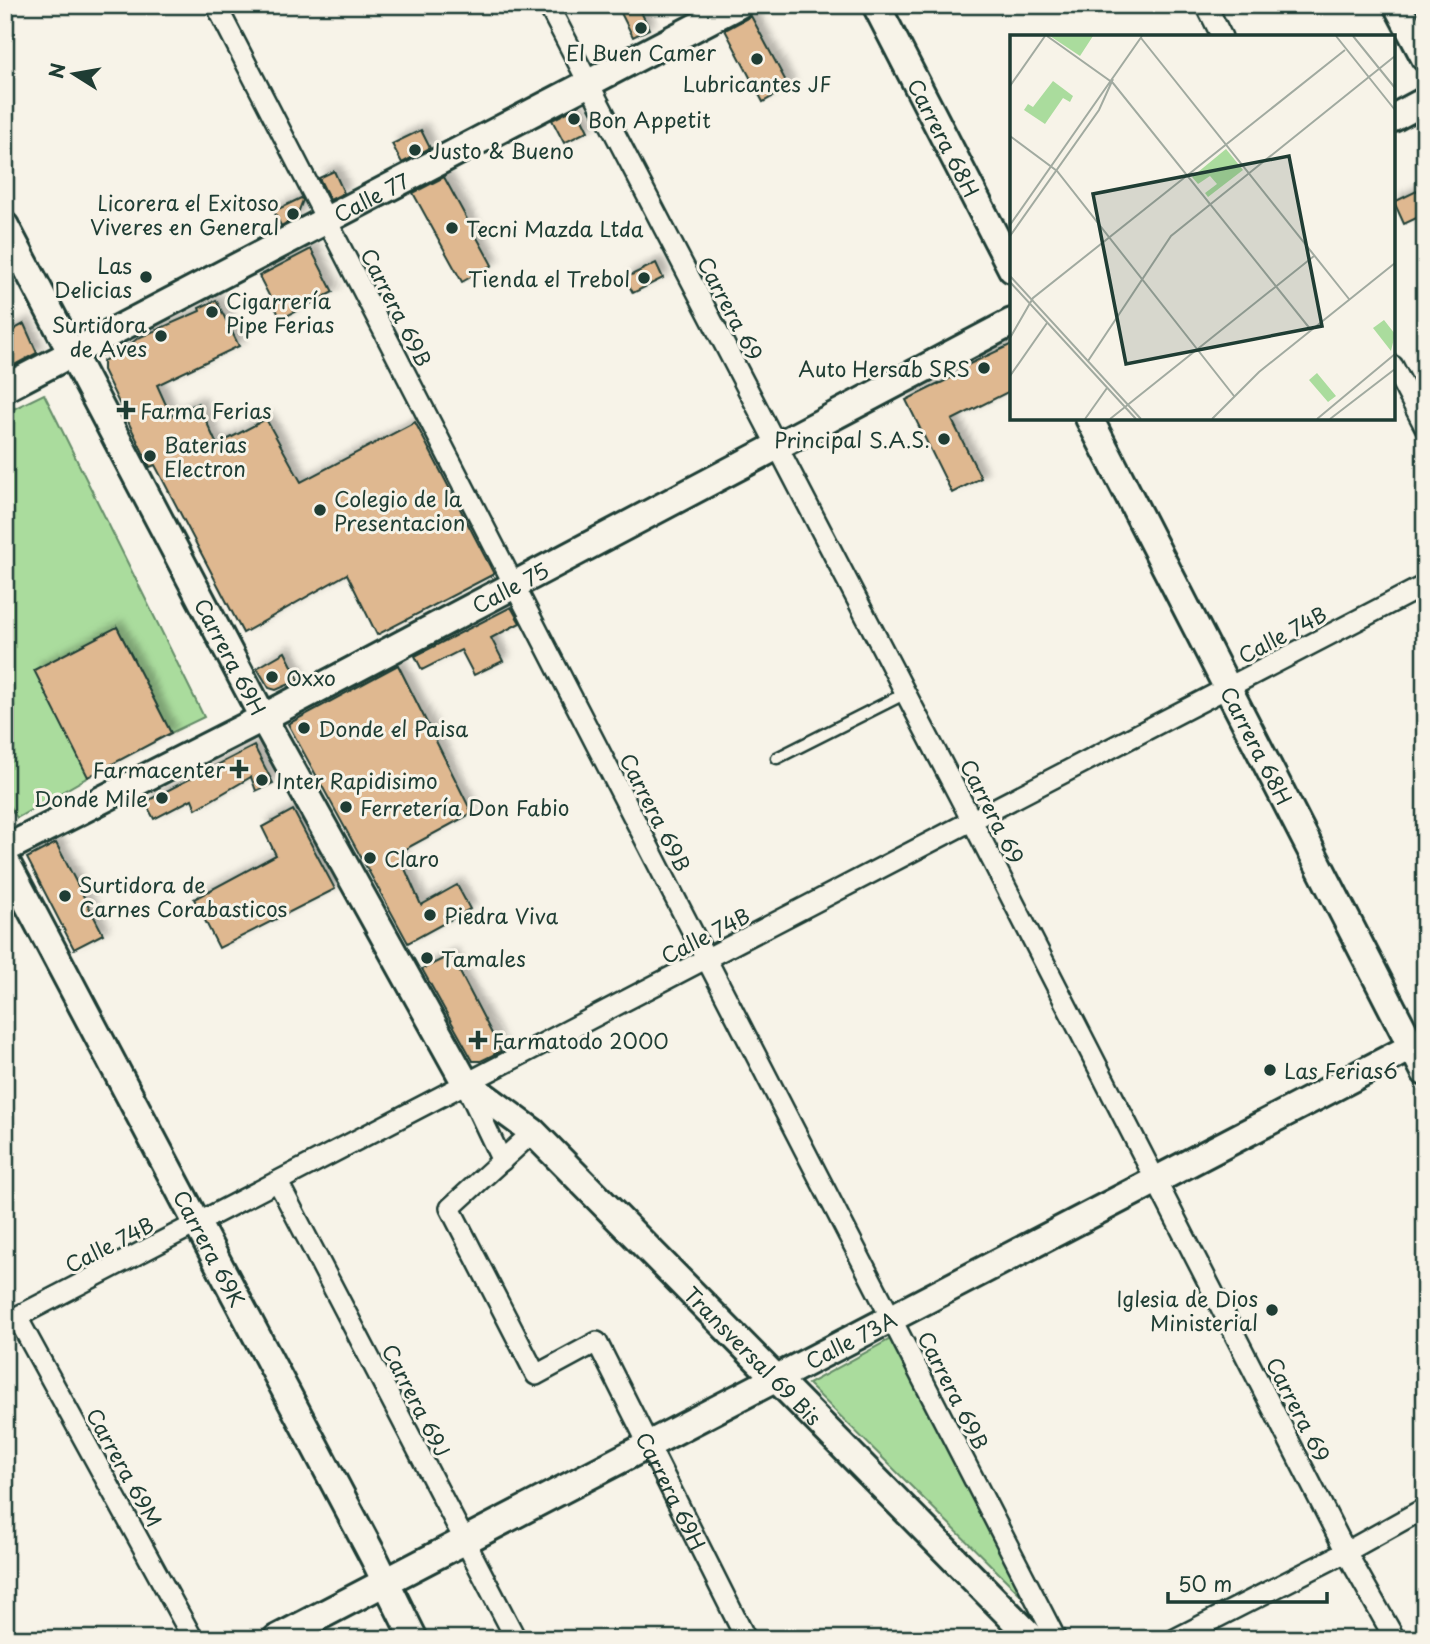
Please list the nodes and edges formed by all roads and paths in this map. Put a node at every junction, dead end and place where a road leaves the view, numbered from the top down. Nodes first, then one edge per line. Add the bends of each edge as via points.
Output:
1 (216, 5) edge
2 (548, 5) edge
3 (738, 5) edge
4 (876, 5) edge
5 (1206, 5) edge
6 (1397, 5) edge
7 (1221, 35) edge
8 (1425, 58) edge
9 (589, 83) junction
10 (1425, 101) edge
11 (1395, 117) edge
12 (326, 220) junction
13 (5, 226) edge
14 (1010, 265) edge
15 (1010, 323) edge
16 (72, 353) junction
17 (1395, 370) edge
18 (5, 388) edge
19 (1090, 420) edge
20 (1425, 427) edge
21 (778, 446) junction
22 (1425, 584) edge
23 (514, 585) junction
24 (1227, 688) junction
25 (906, 693) junction
26 (263, 718) junction
27 (777, 758) dead end
28 (972, 821) junction
29 (5, 849) edge
30 (5, 860) edge
31 (706, 960) junction
32 (1418, 1044) edge
33 (1425, 1072) edge
34 (465, 1082) junction
35 (533, 1132) junction
36 (502, 1161) junction
37 (1157, 1180) junction
38 (278, 1182) junction
39 (198, 1224) junction
40 (891, 1318) junction
41 (11, 1320) edge
42 (776, 1378) junction
43 (648, 1444) junction
44 (1425, 1508) edge
45 (464, 1540) junction
46 (1346, 1552) junction
47 (385, 1581) junction
48 (743, 1638) edge
49 (193, 1639) edge
50 (276, 1639) edge
51 (414, 1639) edge
52 (516, 1639) edge
53 (1034, 1639) edge
54 (1056, 1639) edge
55 (1175, 1639) edge
56 (1395, 1639) edge

1 - 12 street, Carrera 69B
2 - 9 street, Carrera 69
3 - 9 street, Calle 77
4 - 14 street, Carrera 68H
5 - 7 street
6 - 8 street
9 - 12 street, Calle 77
9 - 21 street, Carrera 69
10 - 11 street
12 - 16 street, Calle 77
12 - 23 street, Carrera 69B
13 - 16 street, Carrera 69H
15 - 21 street, Calle 75
16 - 18 street, Calle 77
16 - 26 street, Carrera 69H
17 - 20 street
19 - 24 street, Carrera 68H
21 - 23 street, Calle 75
21 - 25 street, Carrera 69
22 - 24 street, Calle 74B
23 - 26 street, Calle 75
23 - 31 street, Carrera 69B
24 - 28 street, Calle 74B
24 - 32 street, Carrera 68H
25 - 27 lane
25 - 28 street, Carrera 69
26 - 29 street, Calle 75
26 - 34 street, Carrera 69H
28 - 31 street, Calle 74B
28 - 37 street, Carrera 69
30 - 39 street, Carrera 69K
31 - 34 street, Calle 74B
31 - 40 street, Carrera 69B
32 - 33 street, Carrera 68H
32 - 37 street, Calle 73A
34 - 35 street, Transversal 69 Bis
34 - 36 street
34 - 38 street, Calle 74B
35 - 36 street
35 - 42 street, Transversal 69 Bis
36 - 43 street, Carrera 69H via 450,1208 536,1375 597,1342
37 - 40 street, Calle 73A
37 - 46 street, Carrera 69
38 - 39 street, Calle 74B
38 - 45 street, Carrera 69J
39 - 41 street, Calle 74B
39 - 47 street, Carrera 69K
40 - 42 street, Calle 73A
40 - 54 street, Carrera 69B
41 - 49 street, Carrera 69M
42 - 43 street, Calle 73A
42 - 53 street, Transversal 69 Bis
43 - 45 street, Calle 73A
43 - 48 street, Carrera 69H
44 - 46 street
45 - 47 street, Calle 73A
45 - 52 street, Carrera 69J
46 - 55 street
46 - 56 street, Carrera 69
47 - 50 street, Calle 73A
47 - 51 street, Carrera 69K

